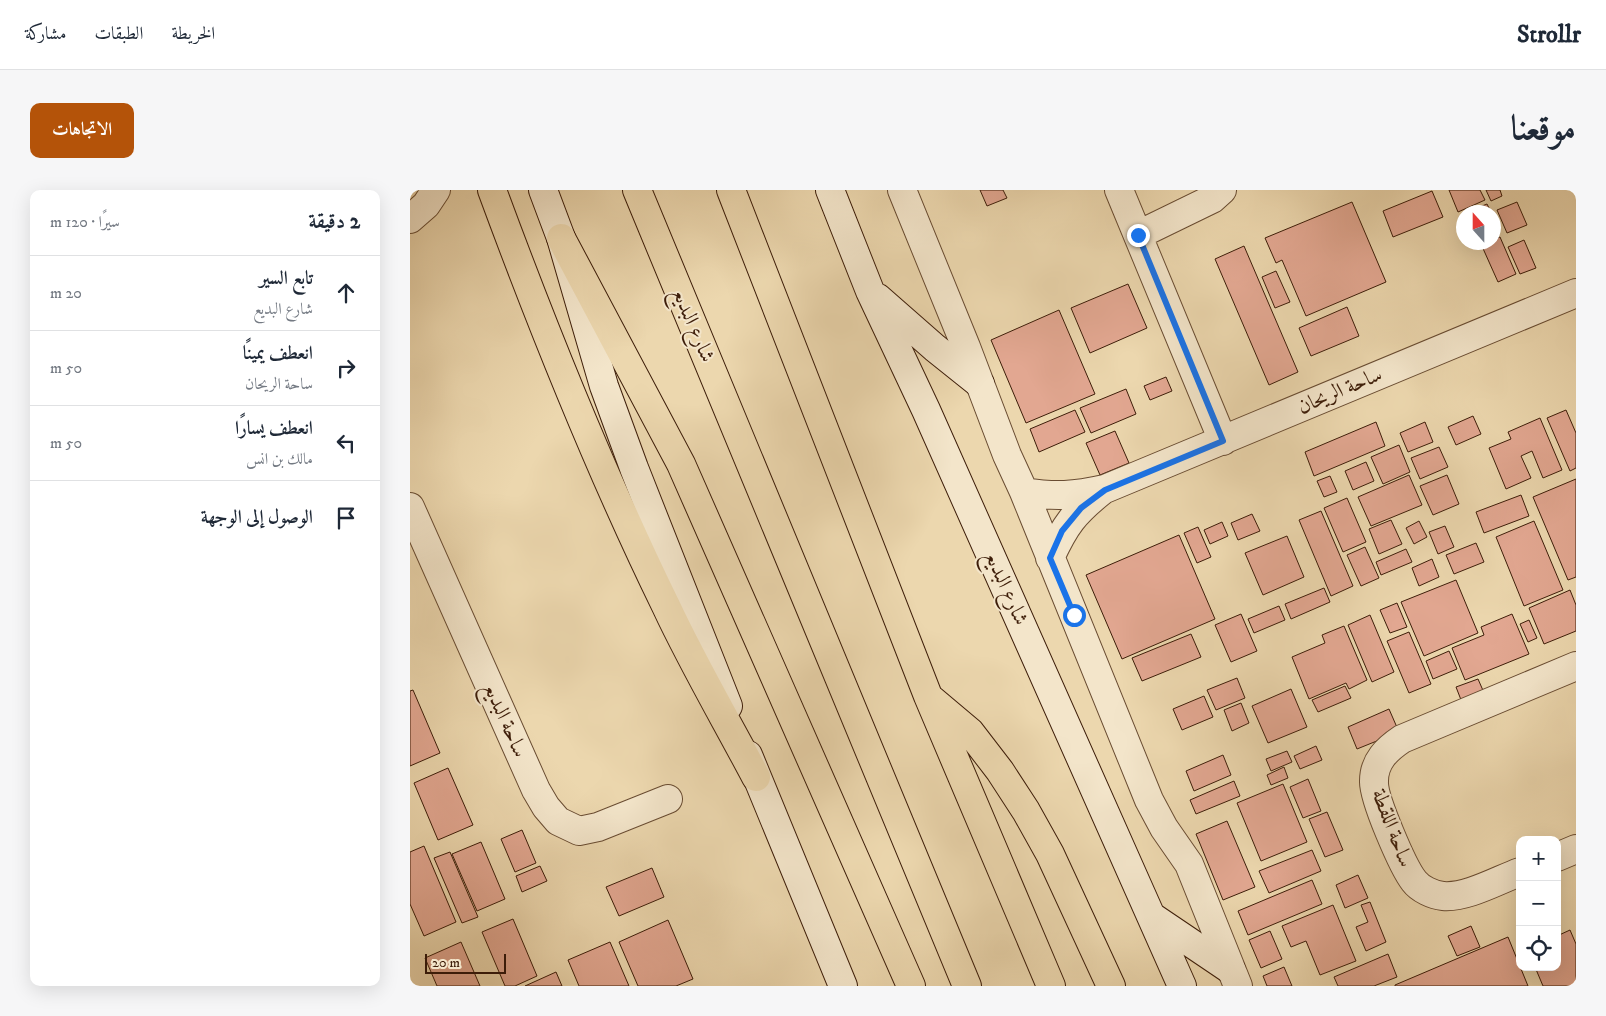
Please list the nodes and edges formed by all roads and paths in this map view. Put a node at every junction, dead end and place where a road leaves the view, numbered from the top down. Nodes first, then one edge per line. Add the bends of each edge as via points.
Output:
1 (436, 190) edge
2 (492, 190) edge
3 (543, 190) edge
4 (637, 190) edge
5 (731, 190) edge
6 (830, 190) edge
7 (902, 190) edge
8 (1119, 190) edge
9 (1222, 190) edge
10 (410, 219) edge
11 (1138, 235) junction
12 (561, 238) junction
13 (870, 290) junction
14 (1576, 293) edge
15 (980, 384) junction
16 (1223, 441) junction
17 (1105, 490) junction
18 (1024, 492) junction
19 (410, 507) edge
20 (1050, 558) junction
21 (1576, 666) edge
22 (928, 696) junction
23 (756, 777) junction
24 (668, 799) dead end
25 (1576, 849) edge
26 (1561, 855) edge
27 (1516, 874) edge
28 (1151, 916) junction
29 (1234, 978) edge
30 (843, 986) edge
31 (911, 986) edge
32 (967, 986) edge
33 (1051, 986) edge
34 (1111, 986) edge
35 (1182, 986) edge

1 - 10 street via 426,205
2 - 23 highway via 600,466 666,608
3 - 12 street
4 - 32 highway, شارع البديع
5 - 22 highway
6 - 13 street, شارع البديع
7 - 15 street
8 - 11 street
9 - 11 street via 1212,199
11 - 16 street
12 - 23 street via 604,386
12 - 31 highway via 682,464
13 - 15 street
13 - 28 street, شارع البديع
14 - 16 street, ساحة الريحان
15 - 18 street
16 - 17 street, ساحة الريحان
17 - 18 street, ساحة الريحان via 1051,496
17 - 20 street, ساحة الريحان via 1081,508 1062,531
18 - 20 street
19 - 24 street, ساحة البديع via 546,808 558,821 579,831 598,827
20 - 29 street via 1149,800 1189,864
21 - 27 street, ساحة اللقطة via 1402,739 1387,749 1377,764 1376,798 1414,882 1427,892 1457,896
22 - 33 highway
22 - 34 highway via 970,732 1026,811 1050,854
23 - 30 street
25 - 26 street
28 - 29 street
28 - 35 street, شارع البديع

